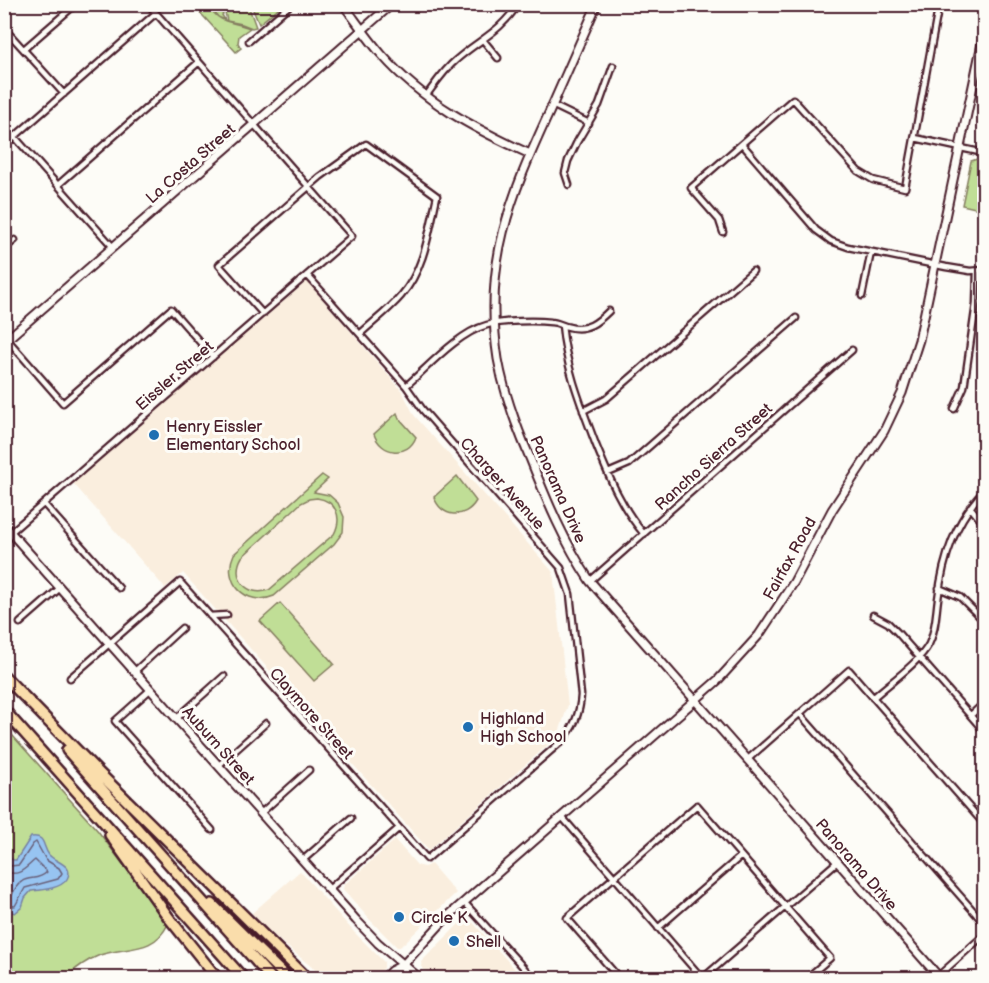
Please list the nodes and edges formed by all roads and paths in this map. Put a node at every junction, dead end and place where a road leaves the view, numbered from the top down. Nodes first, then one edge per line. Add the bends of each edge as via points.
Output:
1 (76, 4) edge
2 (148, 4) edge
3 (291, 4) edge
4 (343, 4) edge
5 (393, 4) edge
6 (518, 4) edge
7 (597, 4) edge
8 (939, 4) edge
9 (156, 13) junction
10 (4, 28) edge
11 (363, 31) junction
12 (984, 34) edge
13 (483, 40) junction
14 (249, 41) dead end
15 (24, 50) junction
16 (498, 58) dead end
17 (199, 62) junction
18 (613, 66) dead end
19 (64, 94) junction
20 (426, 96) junction
21 (552, 105) junction
22 (589, 123) junction
23 (4, 125) edge
24 (254, 125) junction
25 (15, 137) junction
26 (915, 138) junction
27 (742, 144) junction
28 (4, 146) edge
29 (960, 147) junction
30 (984, 153) edge
31 (530, 154) junction
32 (58, 185) junction
33 (568, 185) dead end
34 (309, 187) junction
35 (723, 232) dead end
36 (15, 240) dead end
37 (113, 247) junction
38 (4, 249) edge
39 (871, 252) junction
40 (935, 265) junction
41 (984, 270) edge
42 (753, 271) dead end
43 (976, 271) junction
44 (308, 275) junction
45 (862, 296) dead end
46 (609, 311) dead end
47 (263, 314) junction
48 (796, 318) dead end
49 (495, 324) junction
50 (562, 325) junction
51 (360, 334) junction
52 (6, 341) edge
53 (852, 350) dead end
54 (213, 357) junction
55 (406, 386) junction
56 (954, 409) dead end
57 (583, 411) junction
58 (608, 473) junction
59 (984, 491) edge
60 (44, 504) junction
61 (970, 507) junction
62 (984, 524) edge
63 (4, 525) edge
64 (11, 533) junction
65 (644, 534) junction
66 (4, 538) edge
67 (590, 580) junction
68 (60, 588) junction
69 (119, 588) dead end
70 (939, 588) junction
71 (210, 615) junction
72 (227, 615) dead end
73 (873, 615) dead end
74 (984, 621) edge
75 (20, 622) dead end
76 (182, 628) dead end
77 (110, 643) junction
78 (919, 657) junction
79 (135, 671) junction
80 (224, 676) dead end
81 (4, 677) edge
82 (70, 678) dead end
83 (151, 689) junction
84 (873, 698) junction
85 (694, 700) junction
86 (984, 703) edge
87 (4, 710) edge
88 (800, 714) junction
89 (971, 715) junction
90 (177, 718) junction
91 (266, 723) dead end
92 (984, 731) edge
93 (747, 760) junction
94 (219, 765) junction
95 (309, 770) dead end
96 (261, 813) junction
97 (562, 817) junction
98 (351, 818) dead end
99 (101, 819) junction
100 (984, 824) edge
101 (399, 828) junction
102 (212, 830) dead end
103 (138, 831) junction
104 (741, 856) junction
105 (427, 859) joint
106 (303, 860) junction
107 (837, 862) junction
108 (614, 877) junction
109 (329, 889) junction
110 (465, 902) junction
111 (785, 906) junction
112 (984, 923) edge
113 (658, 928) junction
114 (984, 935) edge
115 (403, 965) junction
116 (217, 978) edge
117 (243, 978) edge
118 (271, 978) edge
119 (287, 978) edge
120 (307, 978) edge
121 (384, 978) edge
122 (398, 978) edge
123 (419, 978) edge
124 (532, 978) edge
125 (619, 978) edge
126 (702, 978) edge
127 (807, 978) edge
128 (938, 978) edge

1 - 15 street
2 - 9 street
3 - 14 street
4 - 11 street
5 - 11 street, La Costa Street
6 - 13 street via 506,22
7 - 21 street, Panorama Drive
8 - 26 street
9 - 17 street
9 - 19 street
10 - 15 street
11 - 20 street via 396,70
11 - 24 street, La Costa Street
12 - 29 street, Fairfax Road
13 - 16 street
13 - 20 street via 456,60
15 - 19 street
17 - 24 street
17 - 32 street
18 - 22 street
19 - 25 street
20 - 31 street via 469,125
21 - 22 street
21 - 31 street, Panorama Drive
22 - 33 street via 568,161
23 - 25 street
24 - 34 street
24 - 37 street, La Costa Street
25 - 28 street
25 - 32 street
26 - 27 street via 905,188 873,180 858,171 793,99
26 - 29 street
27 - 35 street via 691,188 719,220
27 - 39 street via 824,236
29 - 30 street
29 - 40 street, Fairfax Road
31 - 49 street, Panorama Drive via 513,195 500,246
32 - 37 street
34 - 44 street, Eissler Street via 352,236
34 - 47 street via 219,265
34 - 51 street via 366,144 437,196 415,276 394,304
36 - 38 street
37 - 52 street, La Costa Street
39 - 40 street
39 - 45 street
40 - 43 street
40 - 85 street, Fairfax Road via 915,353 884,431 832,510 771,617 732,666
41 - 43 street
42 - 57 street via 603,402
43 - 56 street via 976,304 964,387
44 - 47 street, Eissler Street
44 - 51 street, Charger Avenue
46 - 50 street via 588,327
47 - 54 street, Eissler Street
48 - 58 street via 628,464
49 - 50 street via 549,321
49 - 55 street via 462,337
49 - 67 street, Panorama Drive via 502,376 518,430 560,531
50 - 57 street via 570,374
51 - 55 street, Charger Avenue
52 - 54 street via 63,403 171,309
53 - 65 street, Rancho Sierra Street
54 - 60 street, Eissler Street
55 - 105 street, Charger Avenue via 556,560 566,577 581,695 576,721 560,743
57 - 58 street
58 - 65 street via 622,506
59 - 61 street
60 - 64 street, Eissler Street
60 - 69 street
61 - 62 street
61 - 70 street via 949,546
63 - 64 street, Auburn Street
64 - 66 street, Eissler Street
64 - 68 street, Auburn Street
65 - 67 street, Rancho Sierra Street
67 - 85 street, Panorama Drive
68 - 75 street
68 - 77 street, Auburn Street
70 - 74 street via 960,597
70 - 78 street via 932,637
71 - 72 street
71 - 77 street, Claymore Street via 180,582
71 - 101 street, Claymore Street
73 - 78 street via 894,628
76 - 79 street
77 - 79 street, Auburn Street
77 - 82 street
78 - 84 street
78 - 89 street
79 - 83 street, Auburn Street
80 - 90 street
81 - 103 highway
81 - 120 highway
83 - 90 street, Auburn Street
83 - 102 street via 115,721
84 - 88 street via 849,670
84 - 100 street
85 - 93 street, Panorama Drive
85 - 97 street, Fairfax Road
86 - 89 street
87 - 99 highway
88 - 93 street
88 - 112 street
89 - 92 street
90 - 94 street, Auburn Street
91 - 94 street
93 - 107 street, Panorama Drive
94 - 96 street, Auburn Street
95 - 96 street
96 - 106 street, Auburn Street
97 - 108 street
97 - 110 street, Fairfax Road
98 - 106 street
99 - 116 highway via 115,844
99 - 117 highway
101 - 105 street, Claymore Street
101 - 109 street
103 - 118 highway
103 - 119 highway
104 - 108 street via 697,805
104 - 111 street
104 - 113 street
106 - 109 street, Auburn Street
107 - 111 street
107 - 128 street, Panorama Drive
108 - 113 street
108 - 125 street via 567,918
109 - 115 street, Auburn Street
110 - 115 street, Fairfax Road
110 - 124 street
111 - 126 street
111 - 127 street via 830,958
113 - 126 street
114 - 128 street
115 - 121 street, Fairfax Road
115 - 122 street, Fairfax Road
115 - 123 street, Auburn Street

